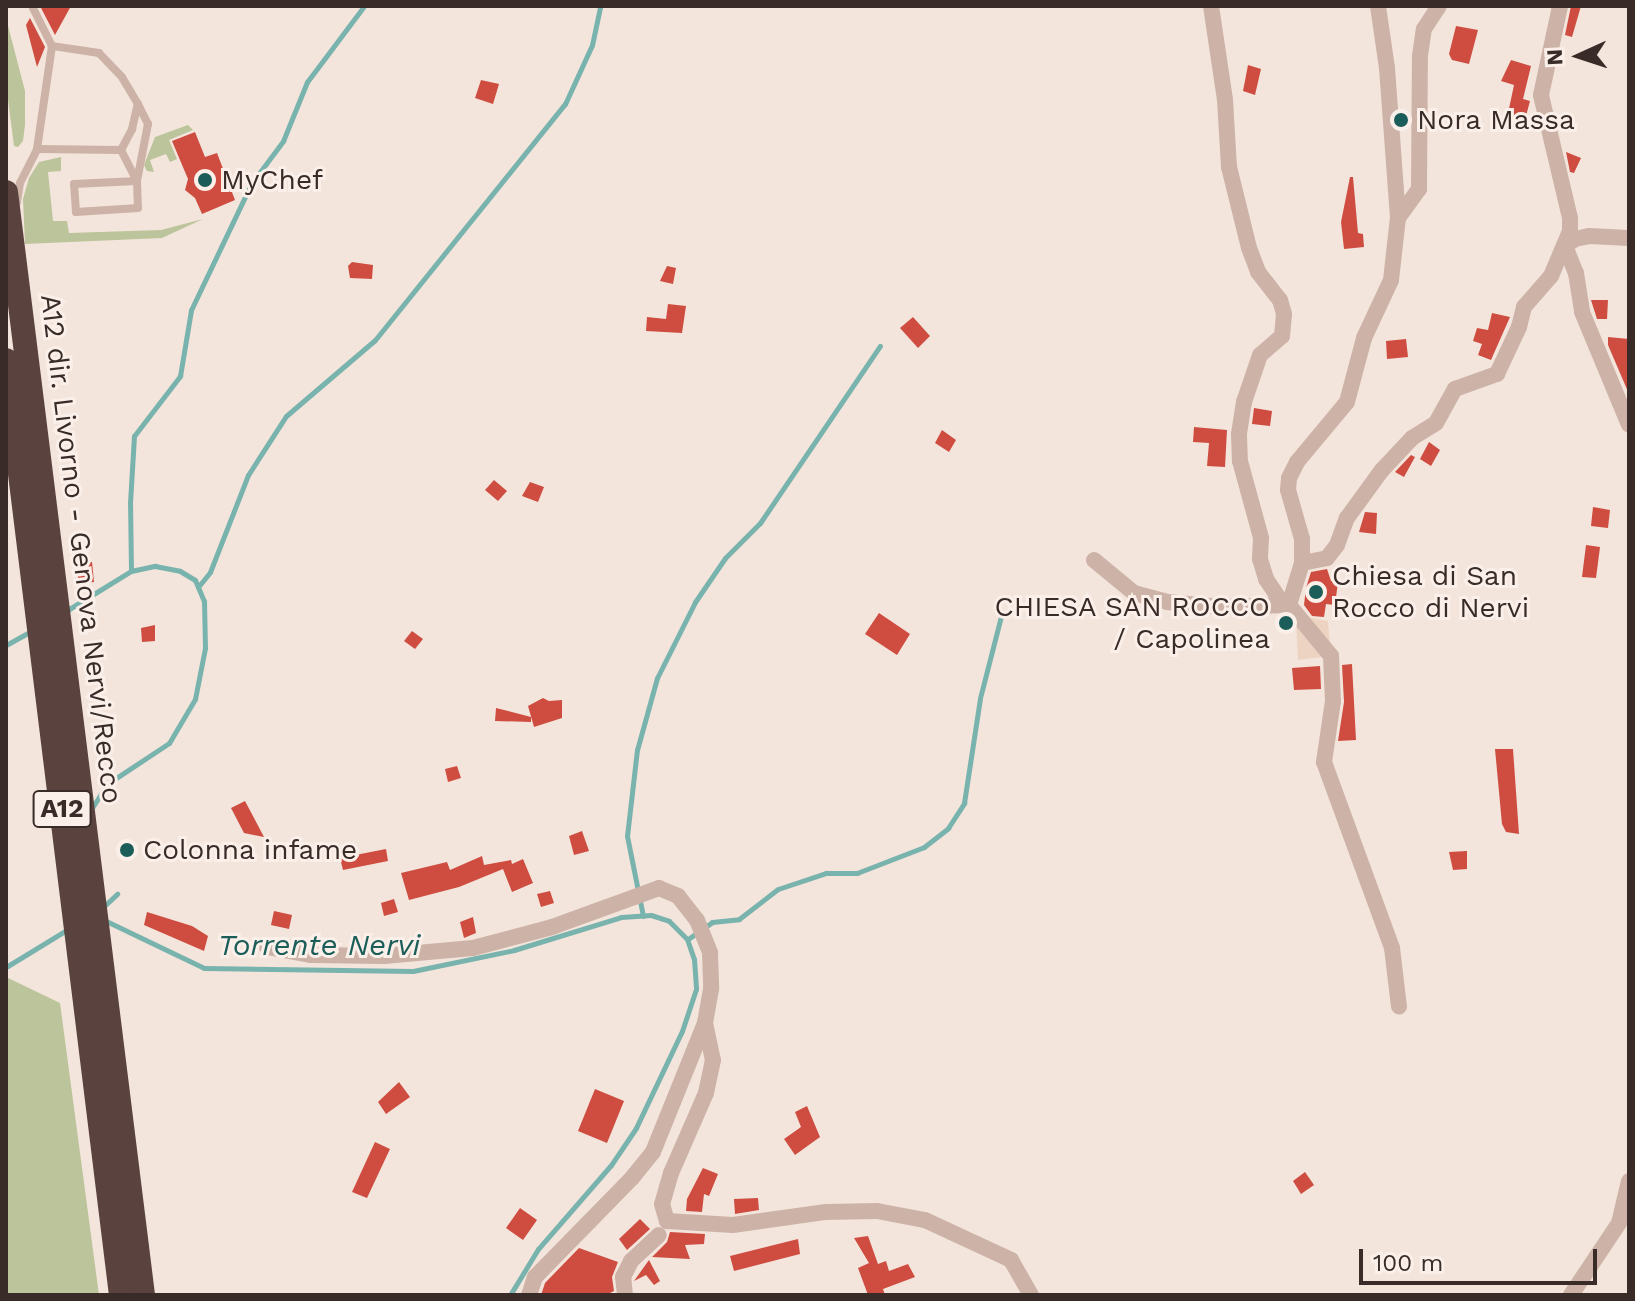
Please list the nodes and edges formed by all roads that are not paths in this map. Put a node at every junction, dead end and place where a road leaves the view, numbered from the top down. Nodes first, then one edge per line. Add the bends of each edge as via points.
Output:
1 (32, 6) edge
2 (1211, 6) edge
3 (1378, 6) edge
4 (1391, 6) edge
5 (1439, 6) edge
6 (1560, 6) edge
7 (1381, 25) junction
8 (52, 46) junction
9 (138, 104) junction
10 (37, 149) junction
11 (121, 150) junction
12 (137, 181) junction
13 (6, 192) edge
14 (1398, 218) junction
15 (1629, 238) edge
16 (13, 246) junction
17 (1565, 246) junction
18 (6, 360) edge
19 (1629, 425) edge
20 (1094, 560) dead end
21 (1302, 563) junction
22 (1286, 604) junction
23 (267, 947) dead end
24 (1399, 1007) dead end
25 (705, 1023) junction
26 (1629, 1181) edge
27 (659, 1235) dead end
28 (127, 1257) junction
29 (121, 1295) edge
30 (143, 1295) edge
31 (529, 1295) edge
32 (625, 1295) edge
33 (1031, 1295) edge
34 (1571, 1295) edge

1 - 8 lane
2 - 22 street via 1229,167 1258,272 1284,314 1282,336 1260,355 1239,435 1240,461 1261,538 1260,559 1266,579
3 - 7 street
4 - 7 street
5 - 14 street via 1424,29 1420,56 1419,189
6 - 17 street via 1541,95 1570,218
7 - 14 street
8 - 9 lane via 99,53
8 - 10 lane
9 - 11 lane
9 - 12 lane via 148,124
10 - 11 lane
10 - 16 lane via 20,183
11 - 12 lane
12 - 12 lane via 138,208 76,212 74,184
13 - 16 highway, A12 dir. Livorno - Genova Nervi/Recco / A12
14 - 21 street via 1391,280 1364,338 1347,402 1289,478
15 - 17 street via 1589,236
16 - 28 highway, A12 dir. Livorno - Genova Nervi/Recco / A12
17 - 19 street via 1582,312
17 - 21 street via 1551,276 1524,307 1497,374 1455,389 1436,423 1412,438 1382,470 1347,518 1327,558
18 - 28 highway, A12
20 - 22 street via 1134,593 1167,602 1222,607
21 - 22 street
22 - 24 street via 1331,656 1333,701 1324,762 1392,948
23 - 25 street via 311,955 384,956 473,948 552,927 659,888 669,890 697,920 710,953
25 - 31 street via 653,1152 535,1277
25 - 33 street via 713,1060 706,1093 662,1204 667,1221 733,1225 877,1211 925,1220 1011,1260
26 - 34 street via 1619,1223
27 - 32 street via 631,1261 623,1277
28 - 29 highway, A12
28 - 30 highway, A12 dir. Livorno - Genova Nervi/Recco / A12

